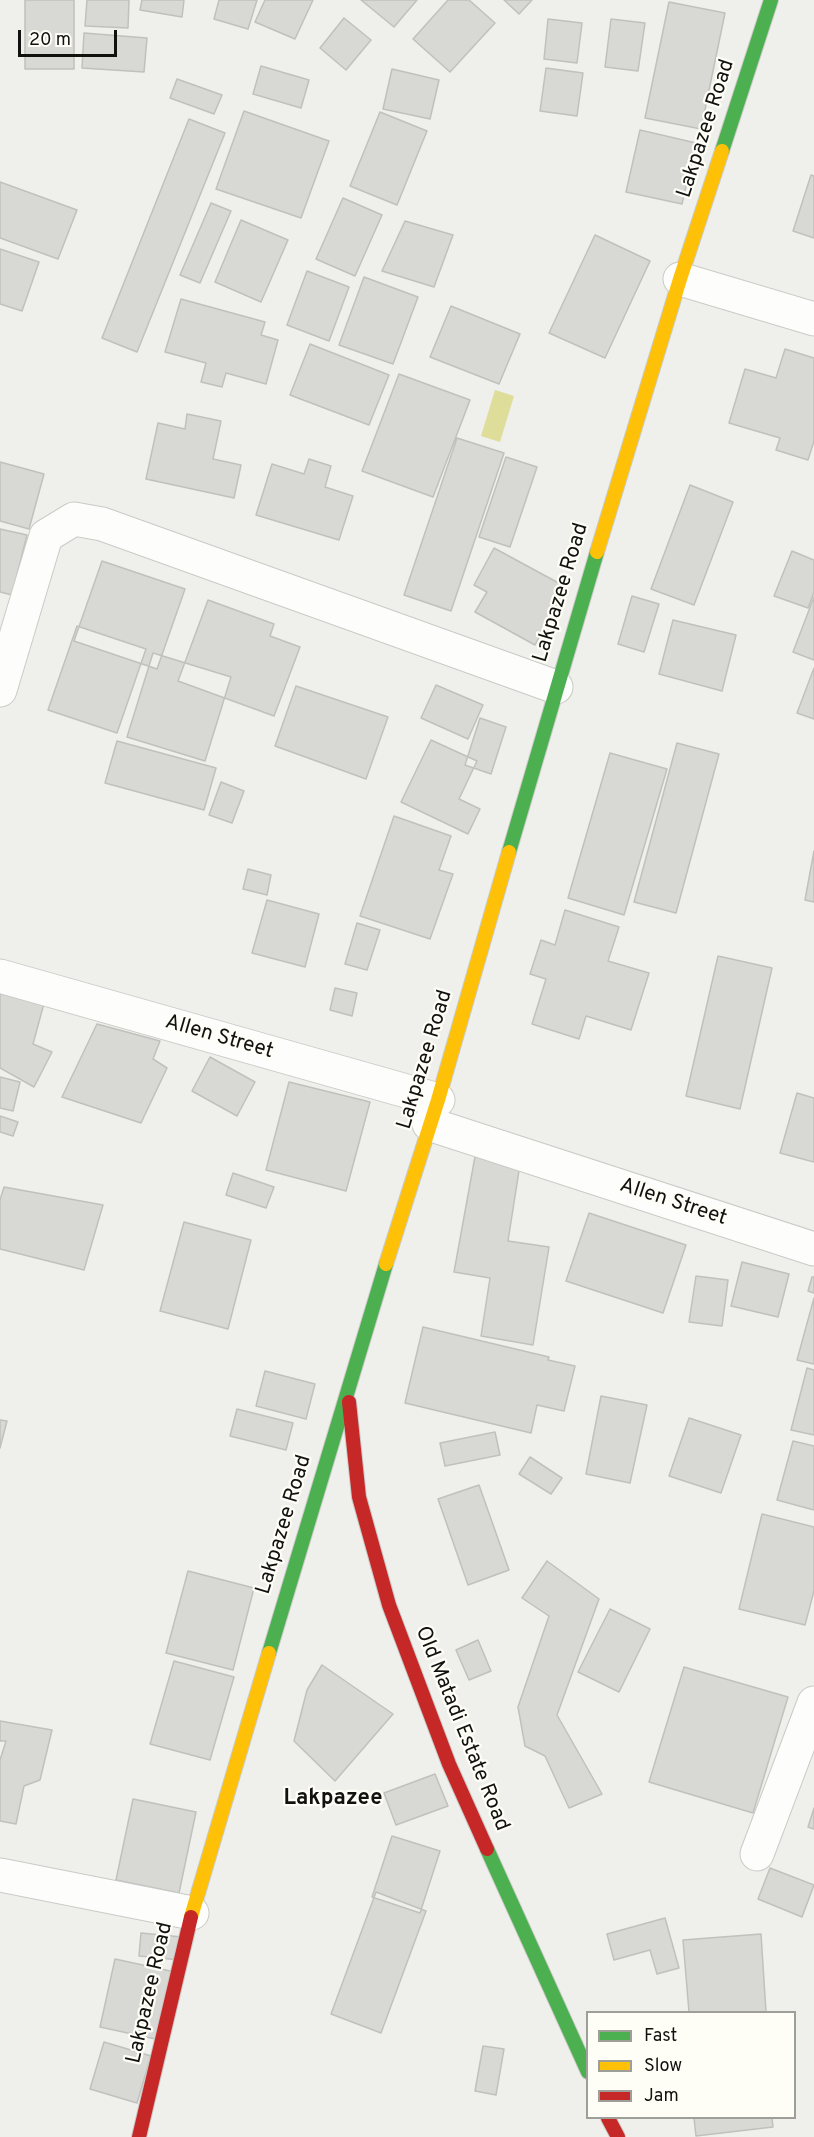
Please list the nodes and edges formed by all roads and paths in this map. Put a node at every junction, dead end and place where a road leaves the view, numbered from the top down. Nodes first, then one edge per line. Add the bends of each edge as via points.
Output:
1 (771, 0) edge
2 (680, 279) junction
3 (814, 319) edge
4 (556, 687) junction
5 (0, 690) edge
6 (0, 976) edge
7 (434, 1112) junction
8 (814, 1249) edge
9 (348, 1387) junction
10 (814, 1703) edge
11 (758, 1854) dead end
12 (0, 1875) edge
13 (192, 1913) junction
14 (586, 2068) edge
15 (609, 2119) edge
16 (139, 2137) edge
17 (618, 2137) edge

1 - 2 street, Lakpazee Road
2 - 3 street
2 - 4 street, Lakpazee Road
4 - 5 street via 102,524 74,519 46,536
4 - 7 street, Lakpazee Road
6 - 7 street, Allen Street
7 - 8 street, Allen Street
7 - 9 street, Lakpazee Road
9 - 13 street, Lakpazee Road
9 - 14 street, Old Matadi Estate Road via 359,1497 389,1605 449,1764
10 - 11 street
12 - 13 street
13 - 16 street, Lakpazee Road
15 - 17 street

